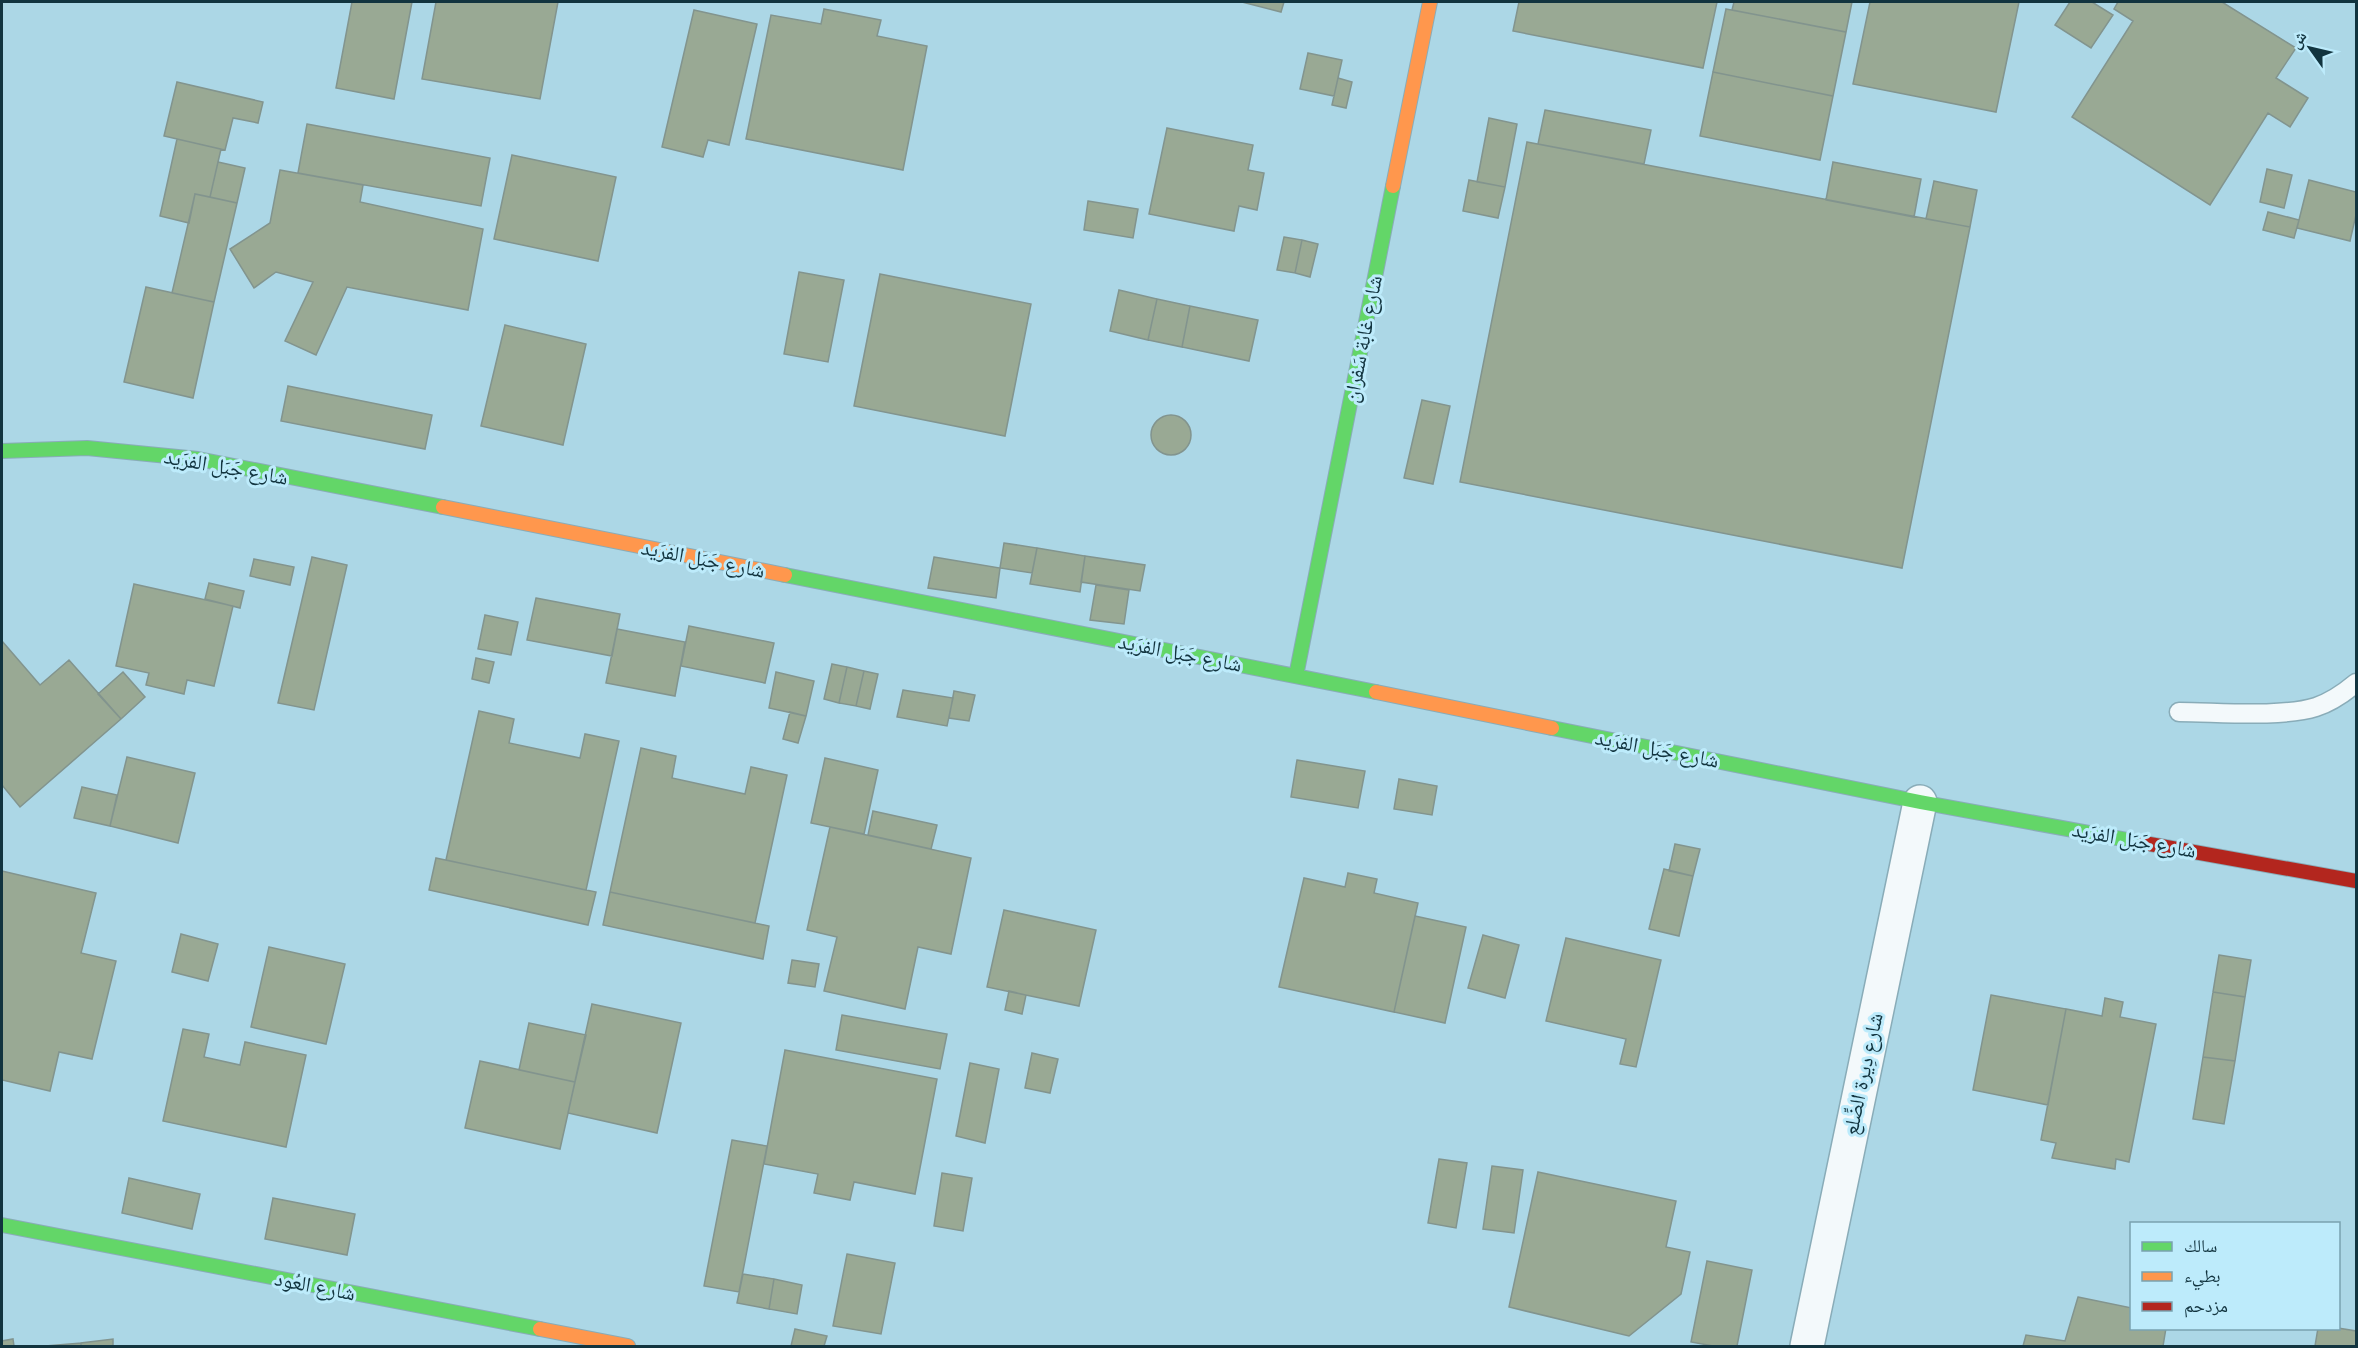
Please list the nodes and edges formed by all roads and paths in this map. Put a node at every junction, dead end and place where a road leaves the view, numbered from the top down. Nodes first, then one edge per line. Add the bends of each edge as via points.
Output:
1 (1430, 2) edge
2 (2, 452) edge
3 (1296, 676) junction
4 (2356, 684) edge
5 (2179, 712) dead end
6 (1920, 802) junction
7 (2356, 881) edge
8 (2, 1225) edge
9 (628, 1347) edge
10 (1807, 1347) edge

1 - 3 street, شارع غابة سَفران
2 - 3 street, شارع جَبَل الفرَيد via 87,448 198,459
3 - 6 street, شارع جَبَل الفرَيد
4 - 5 lane via 2338,698 2293,712
6 - 7 street, شارع جَبَل الفرَيد
6 - 10 street, شارع دِيرة الضِّلع
8 - 9 street, شارع العُود

